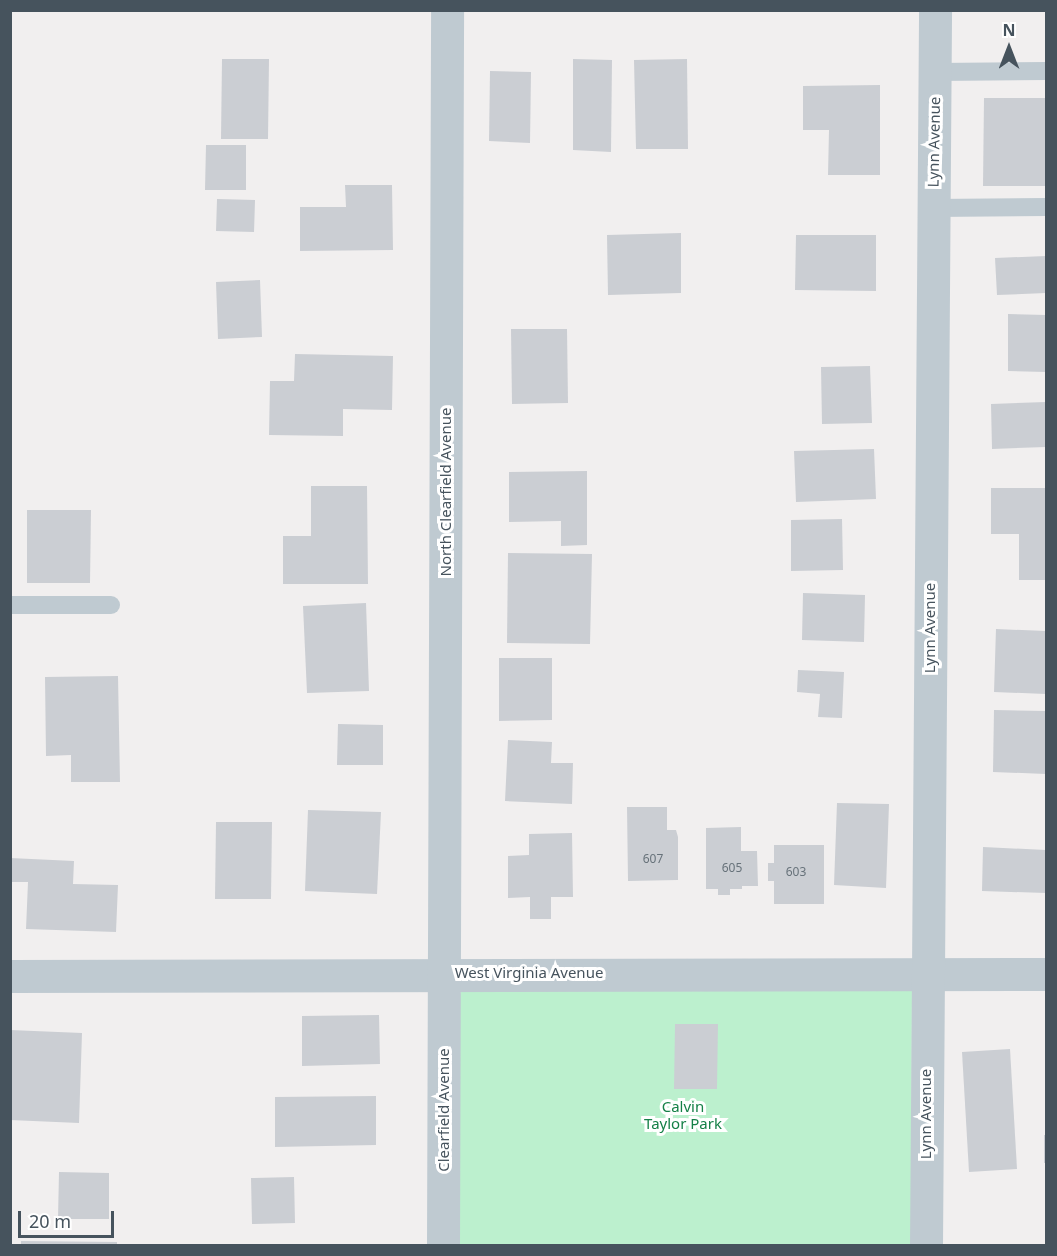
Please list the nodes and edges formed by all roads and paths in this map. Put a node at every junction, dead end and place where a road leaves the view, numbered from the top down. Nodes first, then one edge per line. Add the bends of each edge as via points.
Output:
1 (447, 10) edge
2 (935, 10) edge
3 (1047, 71) edge
4 (935, 72) junction
5 (1047, 207) edge
6 (933, 208) junction
7 (10, 605) edge
8 (111, 605) dead end
9 (927, 973) junction
10 (445, 974) junction
11 (1047, 974) edge
12 (10, 976) edge
13 (443, 1245) edge
14 (926, 1245) edge

1 - 10 street, North Clearfield Avenue
2 - 4 street, Lynn Avenue
3 - 4 lane
4 - 6 street, Lynn Avenue
5 - 6 lane
6 - 9 street, Lynn Avenue
7 - 8 lane
9 - 10 street, West Virginia Avenue
9 - 11 street, West Virginia Avenue
9 - 14 street, Lynn Avenue
10 - 12 street, West Virginia Avenue
10 - 13 street, Clearfield Avenue

